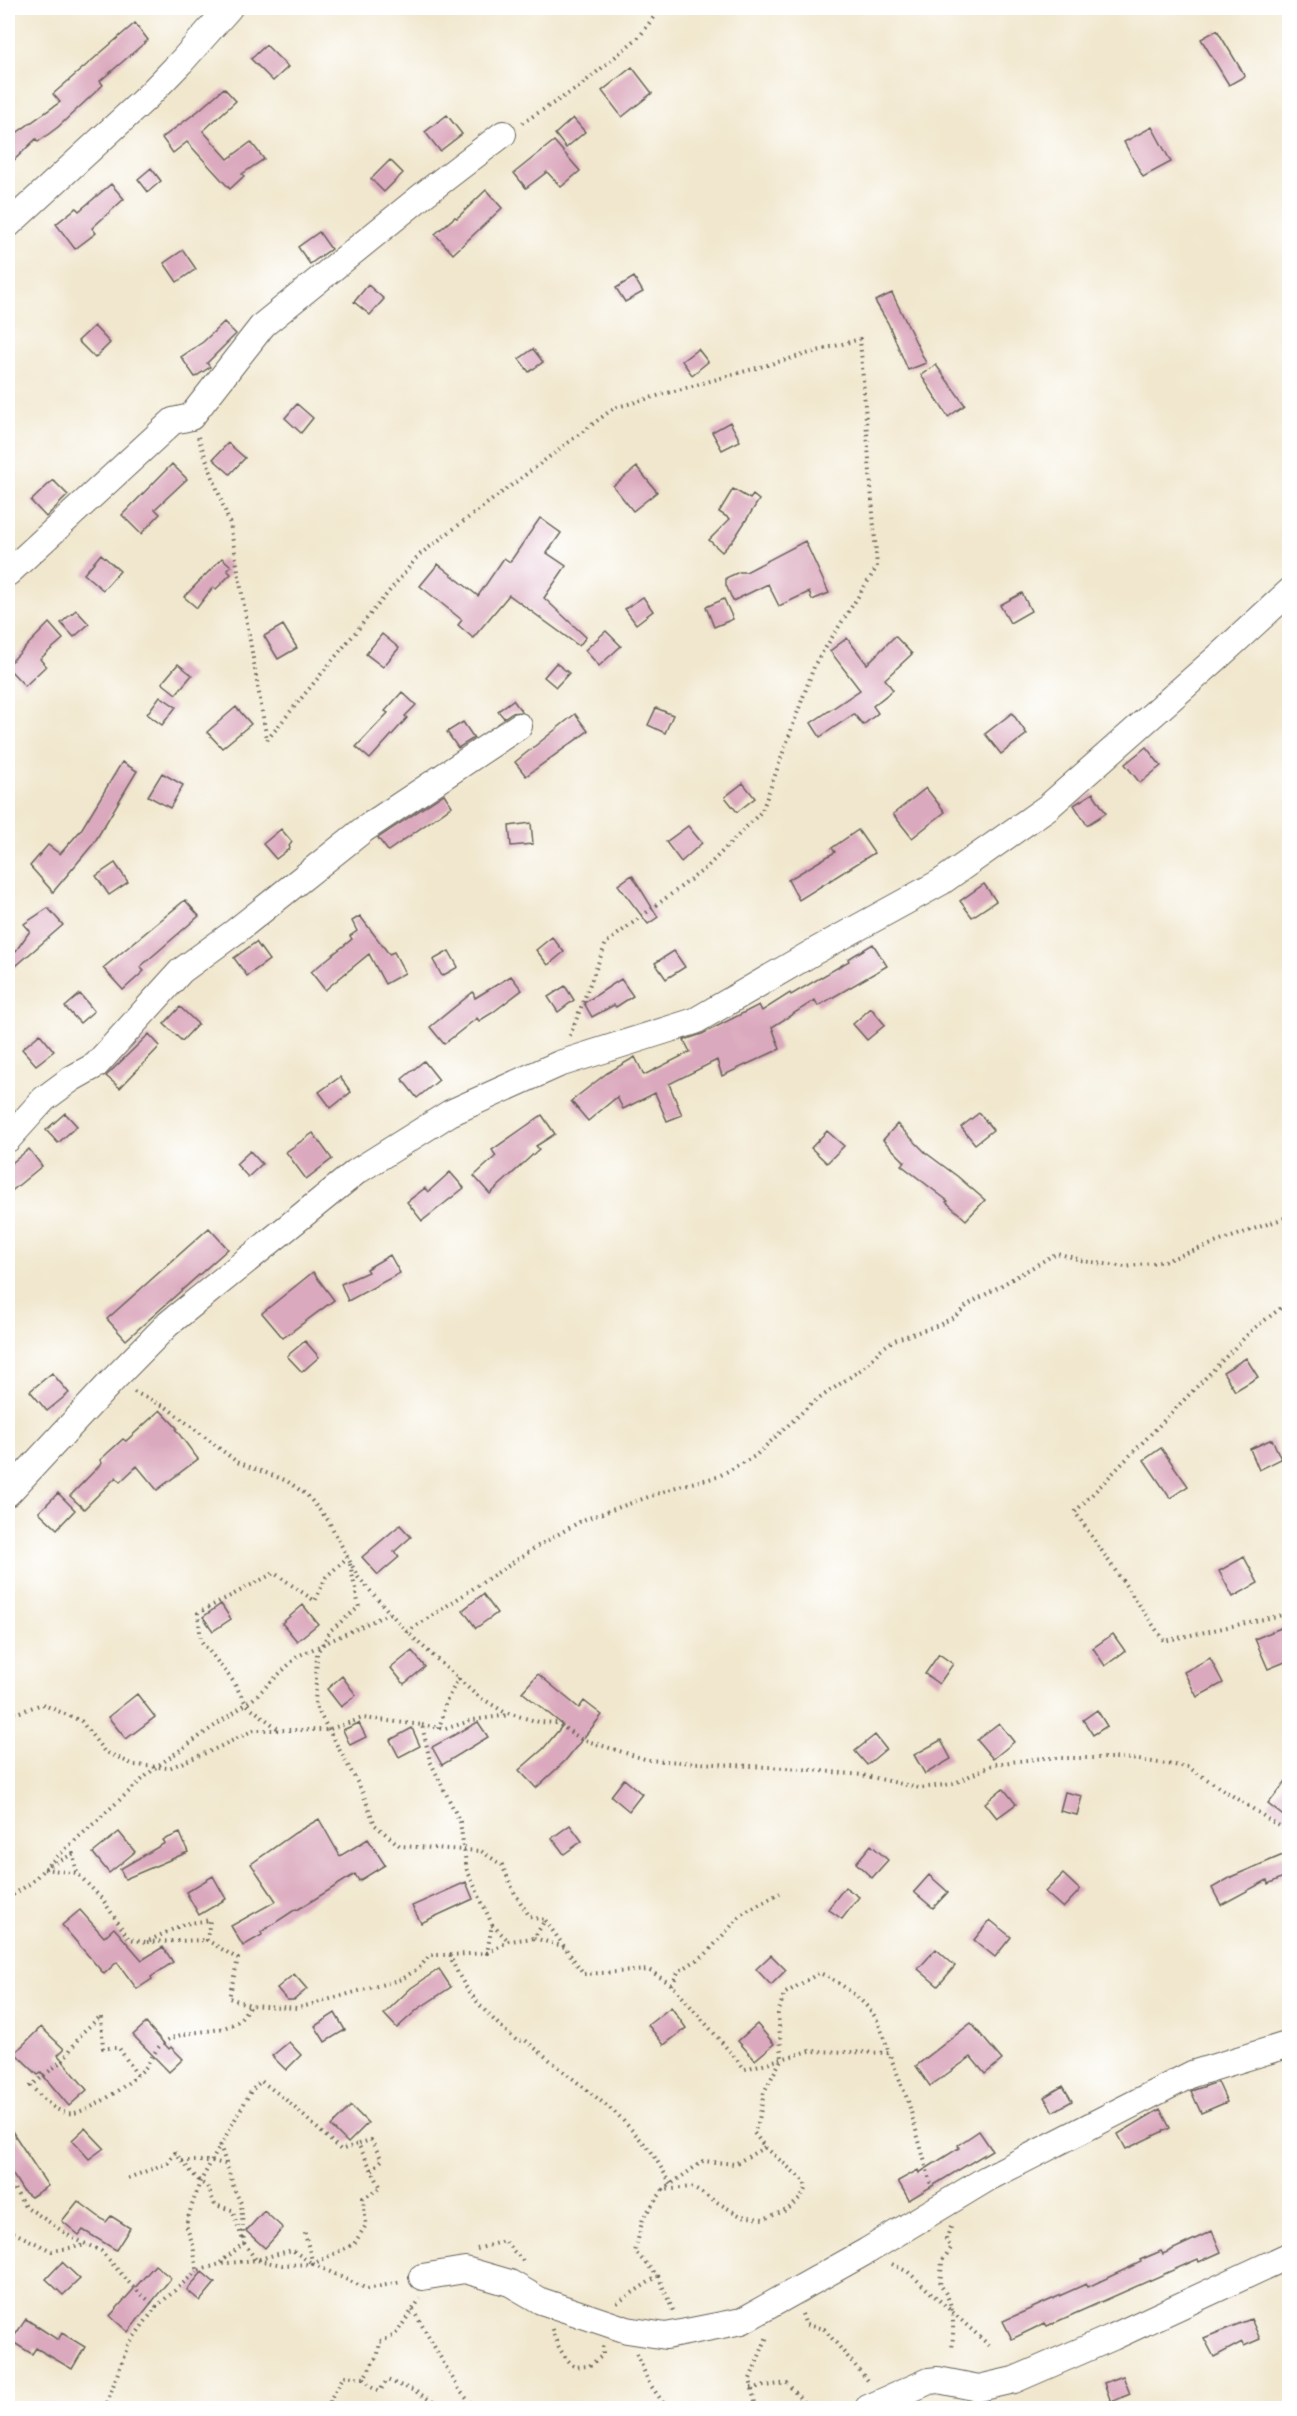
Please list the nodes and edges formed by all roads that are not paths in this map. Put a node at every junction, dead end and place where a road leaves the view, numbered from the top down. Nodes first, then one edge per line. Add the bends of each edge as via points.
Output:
1 (229, 8) edge
2 (503, 134) road end
3 (8, 225) edge
4 (8, 573) edge
5 (1290, 591) edge
6 (519, 726) dead end
7 (8, 1139) edge
8 (8, 1493) edge
9 (1290, 2044) edge
10 (1290, 2255) edge
11 (429, 2276) road end
12 (874, 2407) edge

1 - 3 street via 147,97
2 - 4 street via 263,325 191,417 173,421
5 - 8 street via 1048,807 941,882 695,1020 559,1064 450,1113 356,1172 168,1324
6 - 7 street via 363,830 181,971 96,1065 44,1099
9 - 11 street via 1192,2074 988,2178 742,2321 666,2336 627,2330 541,2301 510,2283 465,2270
10 - 12 street via 1014,2380 979,2388 929,2381

